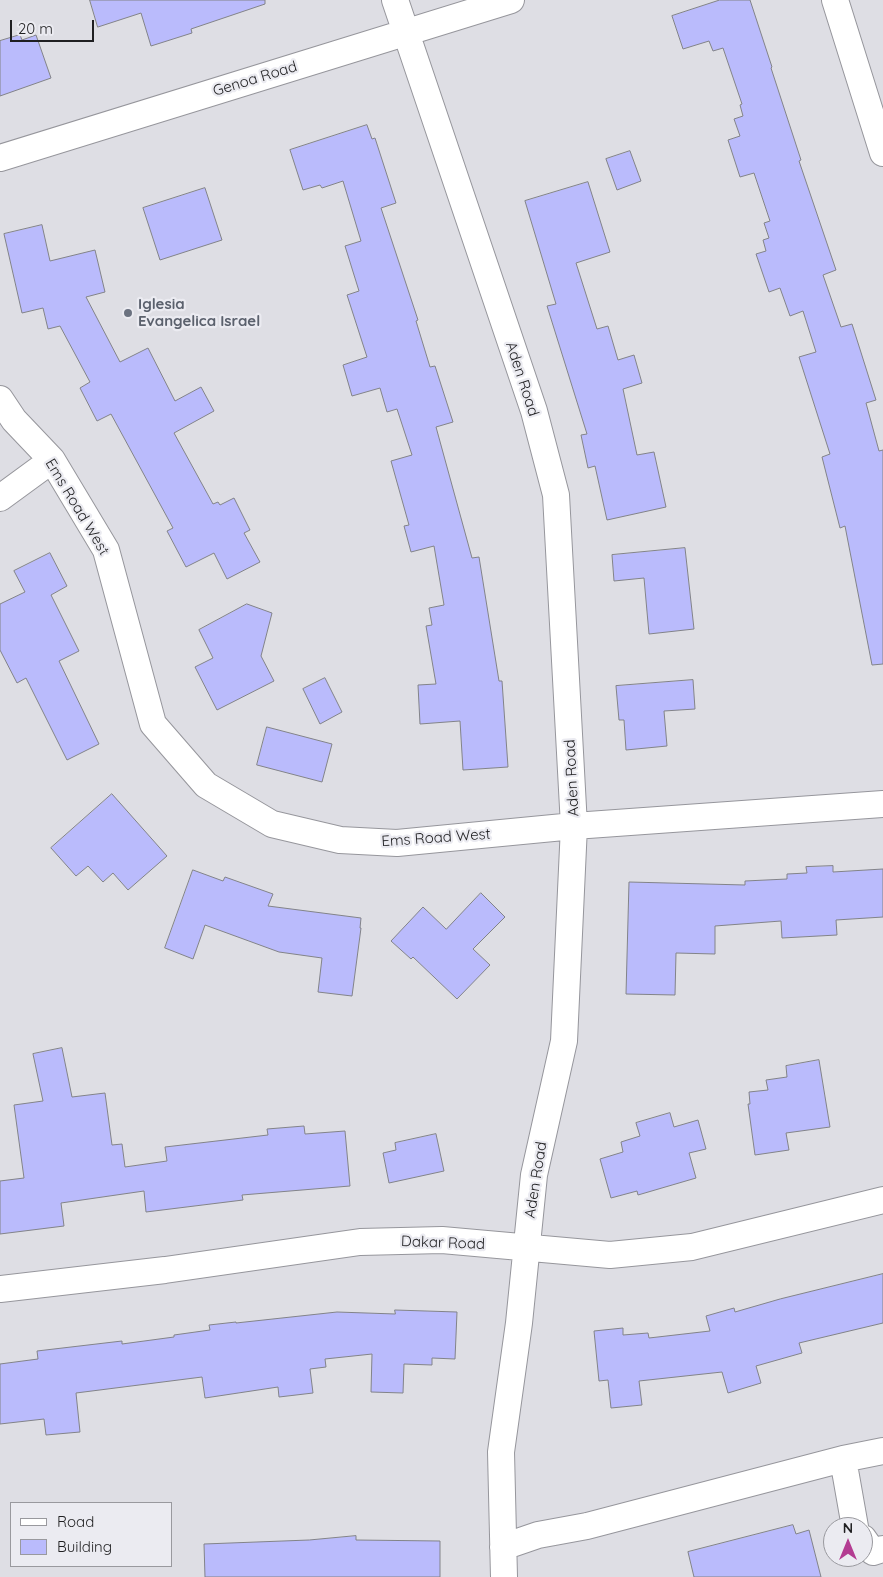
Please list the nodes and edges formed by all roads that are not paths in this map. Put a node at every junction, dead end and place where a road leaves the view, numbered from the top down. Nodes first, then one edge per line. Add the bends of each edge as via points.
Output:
1 (394, 0) edge
2 (511, 0) edge
3 (835, 0) edge
4 (405, 32) junction
5 (883, 153) edge
6 (0, 158) edge
7 (0, 399) edge
8 (52, 460) junction
9 (0, 498) edge
10 (883, 804) edge
11 (574, 826) junction
12 (883, 1200) edge
13 (527, 1247) junction
14 (0, 1289) edge
15 (883, 1451) edge
16 (843, 1459) junction
17 (853, 1517) edge
18 (503, 1547) junction
19 (504, 1577) edge

1 - 4 street, Aden Road
2 - 4 street, Genoa Road
3 - 5 street
4 - 6 street, Genoa Road
4 - 11 street, Aden Road via 534,411 556,494
7 - 8 street, Ems Road West via 14,420
8 - 9 street
8 - 11 street, Ems Road West via 106,550 153,724 206,785 272,824 340,840 397,843
10 - 11 street, Ems Road West
11 - 13 street, Aden Road via 564,1041 534,1175
12 - 13 street, Dakar Road via 692,1247 610,1255
13 - 14 street, Dakar Road via 442,1240 360,1242 165,1270
13 - 18 street, Aden Road via 501,1452
15 - 16 street
16 - 17 street
16 - 18 street via 587,1526 538,1535
18 - 19 street, Aden Road

